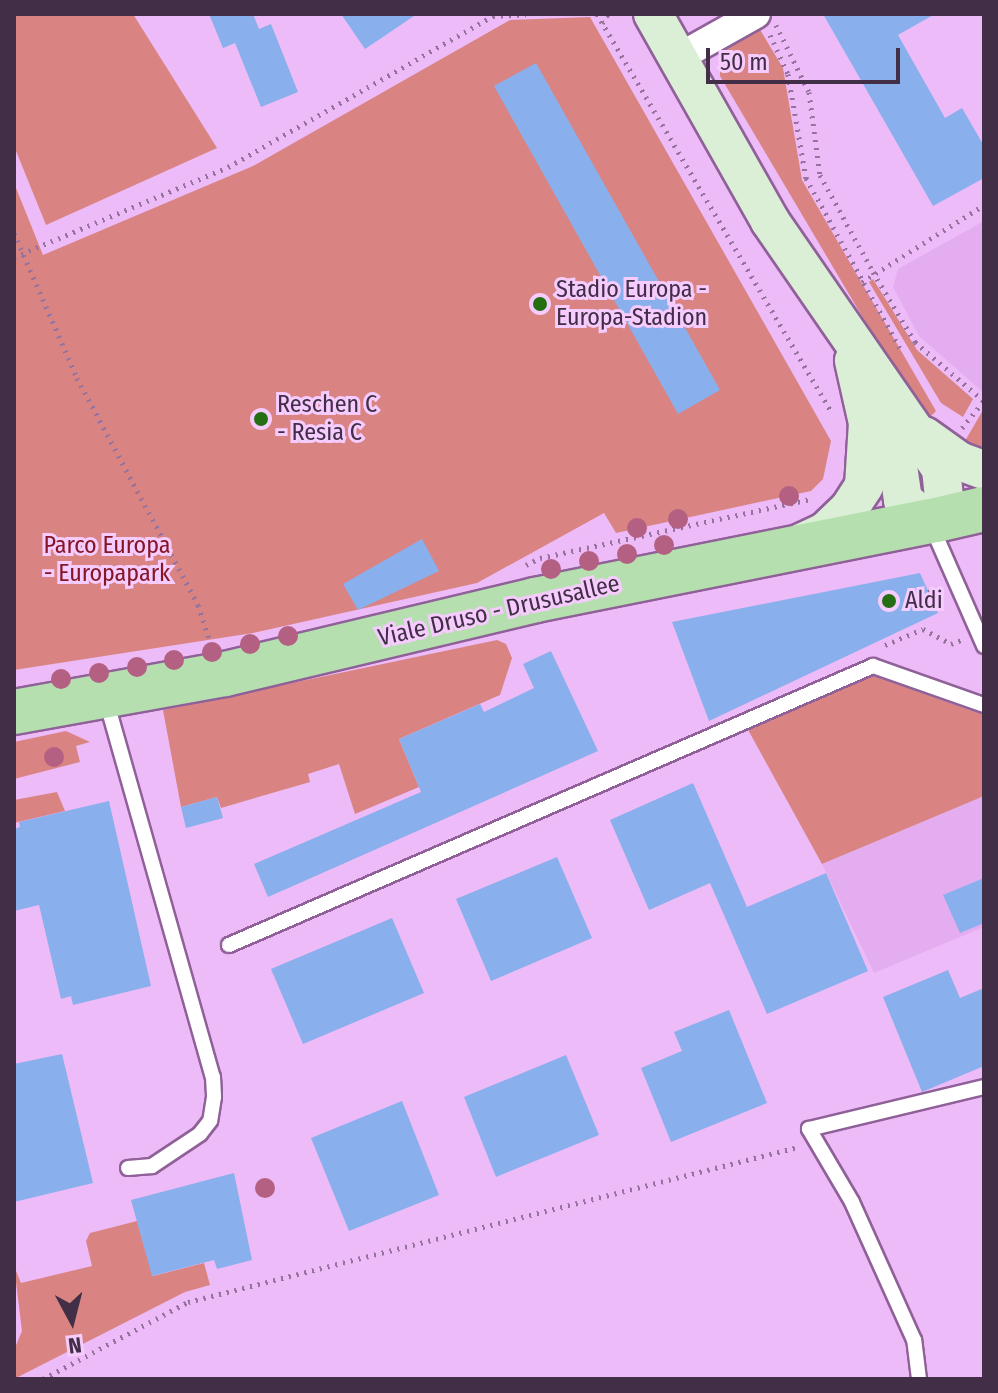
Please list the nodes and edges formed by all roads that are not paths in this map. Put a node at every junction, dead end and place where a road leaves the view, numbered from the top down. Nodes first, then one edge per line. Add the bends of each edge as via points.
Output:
1 (653, 14) edge
2 (762, 19) edge
3 (674, 60) junction
4 (837, 319) junction
5 (895, 406) junction
6 (984, 470) edge
7 (984, 509) edge
8 (932, 521) junction
9 (780, 552) junction
10 (984, 646) edge
11 (104, 696) junction
12 (984, 705) edge
13 (14, 712) edge
14 (229, 945) dead end
15 (984, 1087) edge
16 (128, 1168) dead end
17 (919, 1379) edge

1 - 3 main road
2 - 3 street
3 - 4 main road via 770,221
4 - 5 main road
4 - 8 main road via 894,439 903,500
4 - 9 main road via 868,423 864,486 825,532
5 - 6 main road via 942,451
5 - 8 main road via 945,482
7 - 8 main road, Viale Druso - Drususallee
8 - 9 main road, Viale Druso - Drususallee
8 - 10 lane
9 - 11 main road, Viale Druso - Drususallee via 535,600 294,659
11 - 13 main road, Viale Druso - Drususallee
11 - 16 lane via 213,1087 210,1121 200,1134 152,1166
12 - 14 lane via 873,666
15 - 17 lane via 809,1129 852,1202 914,1340

